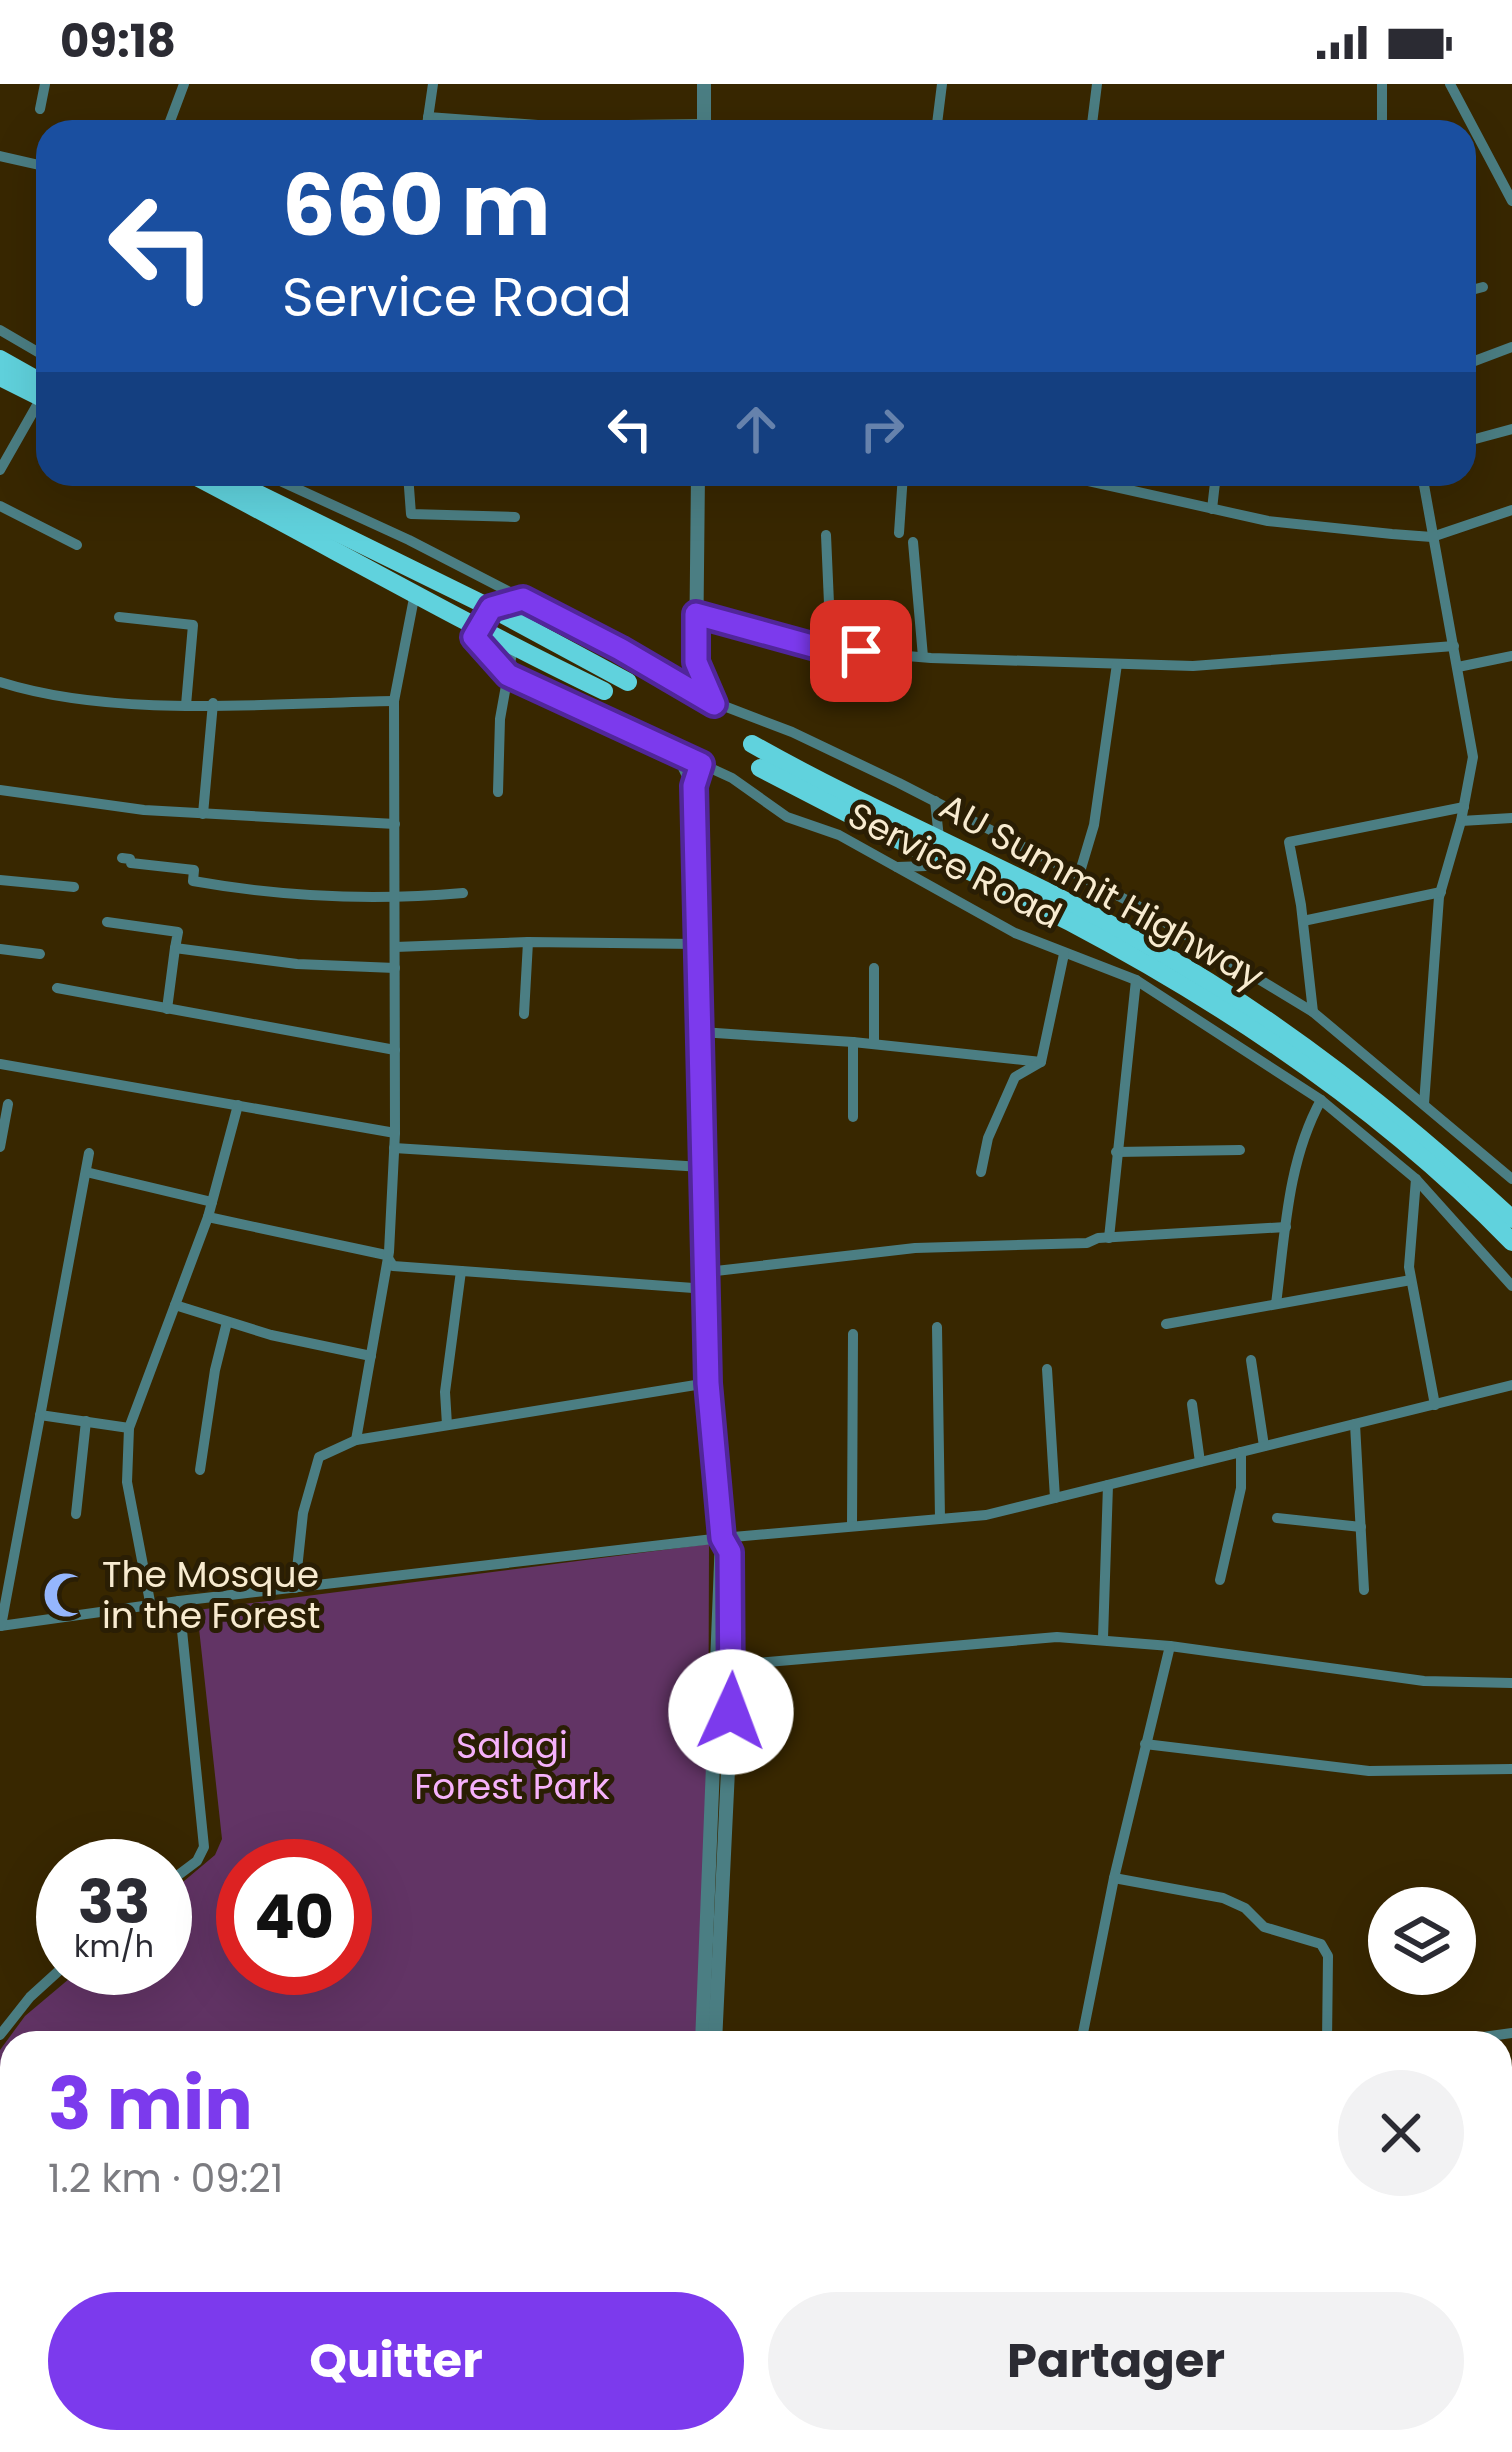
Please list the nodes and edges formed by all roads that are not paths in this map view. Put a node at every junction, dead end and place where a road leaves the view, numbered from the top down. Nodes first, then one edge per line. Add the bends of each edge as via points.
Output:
1 (45, 84) edge
2 (184, 84) edge
3 (434, 84) edge
4 (704, 84) edge
5 (942, 84) edge
6 (1096, 84) edge
7 (1382, 84) edge
8 (1450, 84) edge
9 (40, 109) dead end
10 (428, 117) junction
11 (170, 120) edge
12 (428, 120) edge
13 (469, 120) edge
14 (704, 120) edge
15 (938, 120) edge
16 (1092, 120) edge
17 (1382, 120) edge
18 (1469, 120) edge
19 (1476, 133) edge
20 (0, 155) edge
21 (36, 164) edge
22 (1512, 202) edge
23 (1483, 286) dead end
24 (1476, 288) edge
25 (0, 330) edge
26 (1512, 347) edge
27 (36, 351) edge
28 (0, 359) edge
29 (1476, 360) edge
30 (0, 377) edge
31 (36, 382) edge
32 (36, 386) edge
33 (36, 406) edge
34 (1512, 429) edge
35 (1476, 439) edge
36 (0, 470) edge
37 (214, 486) edge
38 (242, 486) edge
39 (291, 486) edge
40 (410, 486) edge
41 (698, 486) edge
42 (902, 486) edge
43 (1110, 486) edge
44 (1215, 486) edge
45 (1424, 486) edge
46 (0, 506) edge
47 (1212, 509) junction
48 (1512, 510) edge
49 (515, 517) dead end
50 (899, 533) dead end
51 (826, 535) dead end
52 (1432, 536) junction
53 (913, 542) dead end
54 (77, 545) dead end
55 (416, 593) junction
56 (523, 599) junction
57 (491, 608) junction
58 (696, 614) junction
59 (119, 617) dead end
60 (480, 629) junction
61 (1454, 646) junction
62 (513, 647) junction
63 (831, 649) junction
64 (1512, 656) edge
65 (923, 657) junction
66 (696, 662) junction
67 (1118, 664) junction
68 (1458, 667) junction
69 (508, 675) junction
70 (0, 682) edge
71 (628, 682) dead end
72 (596, 687) dead end
73 (690, 693) junction
74 (394, 701) junction
75 (213, 703) junction
76 (186, 704) junction
77 (714, 704) junction
78 (752, 744) dead end
79 (678, 753) junction
80 (701, 764) junction
81 (760, 768) dead end
82 (694, 786) junction
83 (0, 790) edge
84 (498, 792) dead end
85 (935, 801) junction
86 (1464, 807) junction
87 (202, 814) junction
88 (1512, 818) edge
89 (1461, 821) junction
90 (395, 824) junction
91 (940, 838) junction
92 (930, 856) junction
93 (122, 858) dead end
94 (894, 867) junction
95 (1079, 874) junction
96 (0, 880) edge
97 (74, 887) dead end
98 (1441, 892) junction
99 (463, 893) dead end
100 (395, 896) junction
101 (1303, 921) junction
102 (107, 922) dead end
103 (528, 942) junction
104 (696, 944) junction
105 (395, 947) junction
106 (175, 948) junction
107 (0, 949) edge
108 (40, 954) dead end
109 (1064, 954) junction
110 (395, 968) junction
111 (874, 968) dead end
112 (1136, 980) junction
113 (58, 988) dead end
114 (167, 1010) junction
115 (1313, 1012) junction
116 (524, 1015) dead end
117 (700, 1031) junction
118 (854, 1042) junction
119 (874, 1044) junction
120 (395, 1050) junction
121 (1041, 1063) junction
122 (0, 1064) edge
123 (1322, 1100) junction
124 (8, 1104) dead end
125 (1424, 1104) junction
126 (238, 1105) junction
127 (853, 1118) dead end
128 (394, 1133) junction
129 (0, 1148) edge
130 (394, 1148) junction
131 (1240, 1150) dead end
132 (1116, 1152) junction
133 (89, 1153) dead end
134 (702, 1167) junction
135 (86, 1172) junction
136 (981, 1172) dead end
137 (1512, 1178) edge
138 (1416, 1180) junction
139 (212, 1202) junction
140 (208, 1216) junction
141 (1512, 1219) edge
142 (1286, 1227) junction
143 (1109, 1238) junction
144 (1512, 1242) edge
145 (387, 1259) junction
146 (460, 1270) junction
147 (1411, 1280) junction
148 (707, 1281) junction
149 (1512, 1286) edge
150 (1276, 1304) junction
151 (175, 1305) junction
152 (226, 1322) junction
153 (1166, 1324) dead end
154 (937, 1327) dead end
155 (853, 1334) dead end
156 (371, 1356) junction
157 (1251, 1360) dead end
158 (1047, 1369) dead end
159 (708, 1383) junction
160 (1512, 1387) edge
161 (1192, 1404) dead end
162 (1436, 1405) junction
163 (40, 1415) junction
164 (86, 1420) junction
165 (1355, 1424) junction
166 (448, 1425) junction
167 (129, 1428) junction
168 (356, 1440) junction
169 (1264, 1446) junction
170 (1241, 1452) junction
171 (1200, 1462) junction
172 (200, 1470) dead end
173 (1108, 1485) junction
174 (1054, 1498) junction
175 (76, 1514) dead end
176 (1277, 1518) dead end
177 (940, 1519) junction
178 (852, 1526) junction
179 (1361, 1527) junction
180 (722, 1538) junction
181 (1220, 1580) dead end
182 (295, 1588) junction
183 (1364, 1590) dead end
184 (179, 1601) junction
185 (151, 1607) junction
186 (0, 1626) edge
187 (1102, 1638) junction
188 (1170, 1646) junction
189 (733, 1665) junction
190 (1512, 1683) edge
191 (1145, 1744) junction
192 (1512, 1769) edge
193 (192, 1866) edge
194 (1114, 1878) junction
195 (36, 1992) edge
196 (3, 2031) edge
197 (702, 2031) edge
198 (716, 2031) edge
199 (1083, 2031) edge
200 (1327, 2031) edge

1 - 9 street
2 - 11 street
3 - 10 street
4 - 14 street
5 - 15 street
6 - 16 street
7 - 17 street
8 - 18 street
10 - 12 street
10 - 13 street
19 - 22 street
20 - 21 street
23 - 24 street
25 - 27 street
26 - 29 street
28 - 31 main road
30 - 32 main road
33 - 36 street
34 - 35 street
37 - 55 main road
38 - 57 main road
39 - 56 street, Service Road
40 - 49 street via 411,514
41 - 58 street
42 - 50 street
43 - 47 street
44 - 47 street
45 - 52 street
46 - 54 street
47 - 52 street
48 - 52 street
51 - 63 street
52 - 61 street
53 - 65 street
55 - 60 main road
55 - 74 street
56 - 57 street
56 - 73 street, Service Road
57 - 60 street
57 - 71 main road
58 - 63 street
58 - 66 street
59 - 76 street via 193,626
60 - 62 main road
60 - 69 street via 474,637
61 - 67 street
61 - 68 street
62 - 69 street
62 - 72 main road
63 - 65 street
64 - 68 street
65 - 67 street
66 - 73 street
66 - 77 street
67 - 95 street
68 - 86 street via 1473,757
69 - 79 street, Service Road
69 - 84 street
70 - 76 street via 97,702
73 - 77 street, Service Road
74 - 75 street
74 - 90 street
75 - 76 street
75 - 87 street
77 - 85 street, Service Road via 793,732
78 - 91 main road, AU Summit Highway
79 - 80 street, Service Road
79 - 82 street
80 - 82 street
80 - 94 street, Service Road via 787,817
81 - 92 main road, AU Summit Highway
82 - 104 street
83 - 87 street
85 - 91 street
85 - 95 street, Service Road
86 - 89 street
86 - 101 street via 1289,842
87 - 90 street
88 - 89 street
89 - 98 street
90 - 100 street
91 - 92 street
91 - 141 main road, AU Summit Highway via 1145,944 1318,1053
92 - 94 street via 926,866
92 - 144 main road, AU Summit Highway via 1144,961 1253,1029 1416,1153
93 - 100 street via 194,870 194,881 258,893
94 - 109 street, Service Road
95 - 115 street, Service Road
96 - 97 street
98 - 101 street
98 - 125 street
99 - 100 street
100 - 105 street
101 - 115 street
102 - 106 street via 178,932
103 - 104 street
103 - 105 street
103 - 116 street
104 - 117 street
105 - 110 street
106 - 110 street
106 - 114 street
107 - 108 street
109 - 112 street, Service Road
109 - 121 street
110 - 120 street
111 - 119 street
112 - 123 street, Service Road
112 - 132 street
113 - 114 street
114 - 120 street
115 - 125 street, Service Road
117 - 118 street
117 - 134 street
118 - 119 street
118 - 127 street
119 - 121 street
120 - 128 street
121 - 136 street via 1015,1077
122 - 126 street
123 - 138 street, Service Road
123 - 142 street via 1303,1133
124 - 129 street
125 - 137 street, Service Road
126 - 128 street
126 - 139 street
128 - 130 street
130 - 134 street
130 - 145 street
131 - 132 street
132 - 143 street
133 - 135 street
134 - 148 street
135 - 139 street
135 - 163 street
138 - 147 street
138 - 149 street, Service Road
139 - 140 street
140 - 145 street
140 - 151 street
142 - 143 street
142 - 150 street
143 - 148 street via 915,1248
145 - 146 street via 393,1266
145 - 156 street
146 - 148 street
146 - 166 street
147 - 150 street
147 - 162 street
148 - 159 street
150 - 153 street
151 - 152 street
151 - 167 street
152 - 156 street
152 - 172 street
154 - 177 street
155 - 178 street
156 - 168 street
157 - 169 street
158 - 174 street
159 - 166 street
159 - 180 street
160 - 162 street
161 - 171 street
162 - 165 street
163 - 164 street
163 - 186 street
164 - 167 street
164 - 175 street
165 - 169 street
165 - 179 street
166 - 168 street
167 - 185 street via 127,1482
168 - 182 street via 320,1457 303,1513
169 - 170 street
170 - 171 street
170 - 181 street via 1238,1509
171 - 173 street
173 - 174 street
173 - 187 street
174 - 177 street
176 - 179 street
177 - 178 street
178 - 180 street
179 - 183 street
180 - 182 street
180 - 189 street via 730,1552
180 - 197 street
182 - 184 street
184 - 185 street
184 - 193 street via 204,1847
185 - 186 street
187 - 188 street
187 - 189 street
188 - 190 street via 1424,1681
188 - 191 street
189 - 198 street
191 - 192 street via 1369,1771
191 - 194 street
194 - 199 street
194 - 200 street via 1223,1898 1264,1927 1321,1944 1329,1969
195 - 196 street

